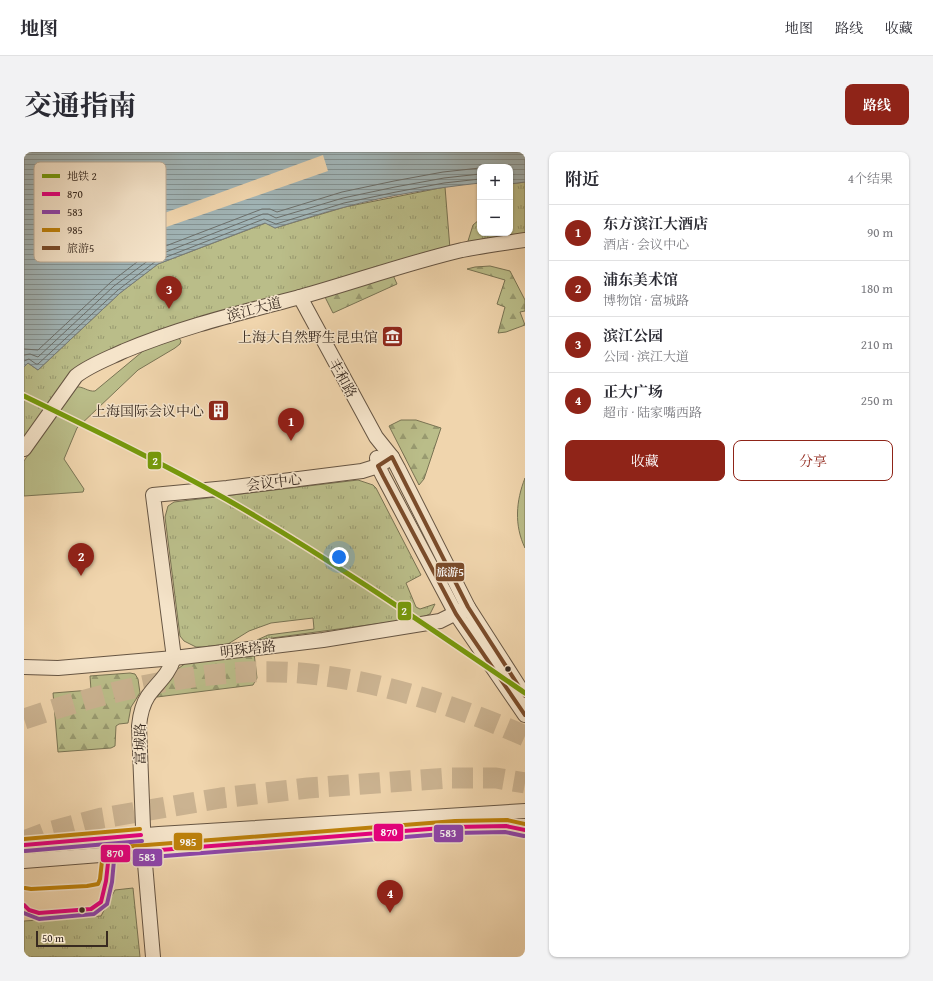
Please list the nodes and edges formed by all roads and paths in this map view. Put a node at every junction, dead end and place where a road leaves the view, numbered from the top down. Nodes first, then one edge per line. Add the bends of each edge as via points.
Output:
1 (525, 240) edge
2 (300, 297) junction
3 (376, 437) junction
4 (24, 449) edge
5 (392, 457) junction
6 (378, 466) junction
7 (468, 607) junction
8 (456, 614) junction
9 (174, 658) junction
10 (24, 667) edge
11 (520, 698) edge
12 (525, 715) edge
13 (525, 726) edge
14 (523, 810) edge
15 (506, 826) junction
16 (525, 826) edge
17 (525, 830) edge
18 (144, 835) junction
19 (24, 845) edge
20 (144, 852) junction
21 (24, 861) edge
22 (153, 957) edge

1 - 2 street, 滨江大道 via 456,252
2 - 3 street, 丰和路
2 - 4 street, 滨江大道 via 208,321 141,344 84,369 76,376
3 - 5 street, 丰和路
3 - 6 street, 丰和路
5 - 6 street, 会议中心
5 - 7 street, 丰和路
6 - 8 street, 丰和路
6 - 9 street, 会议中心 via 362,471 153,495
7 - 8 street, 明珠塔路
7 - 11 street, 丰和路
8 - 9 street, 明珠塔路 via 440,621 323,640
8 - 11 street, 丰和路
9 - 10 street, 明珠塔路 via 58,668
9 - 18 street, 富城路 via 171,668 147,697 140,712
11 - 12 street, 丰和路
11 - 13 street via 515,710
14 - 18 street
15 - 16 street
15 - 17 street
15 - 20 street via 440,828
18 - 19 street
18 - 20 street, 富城路
20 - 21 street
20 - 22 street, 富城路

